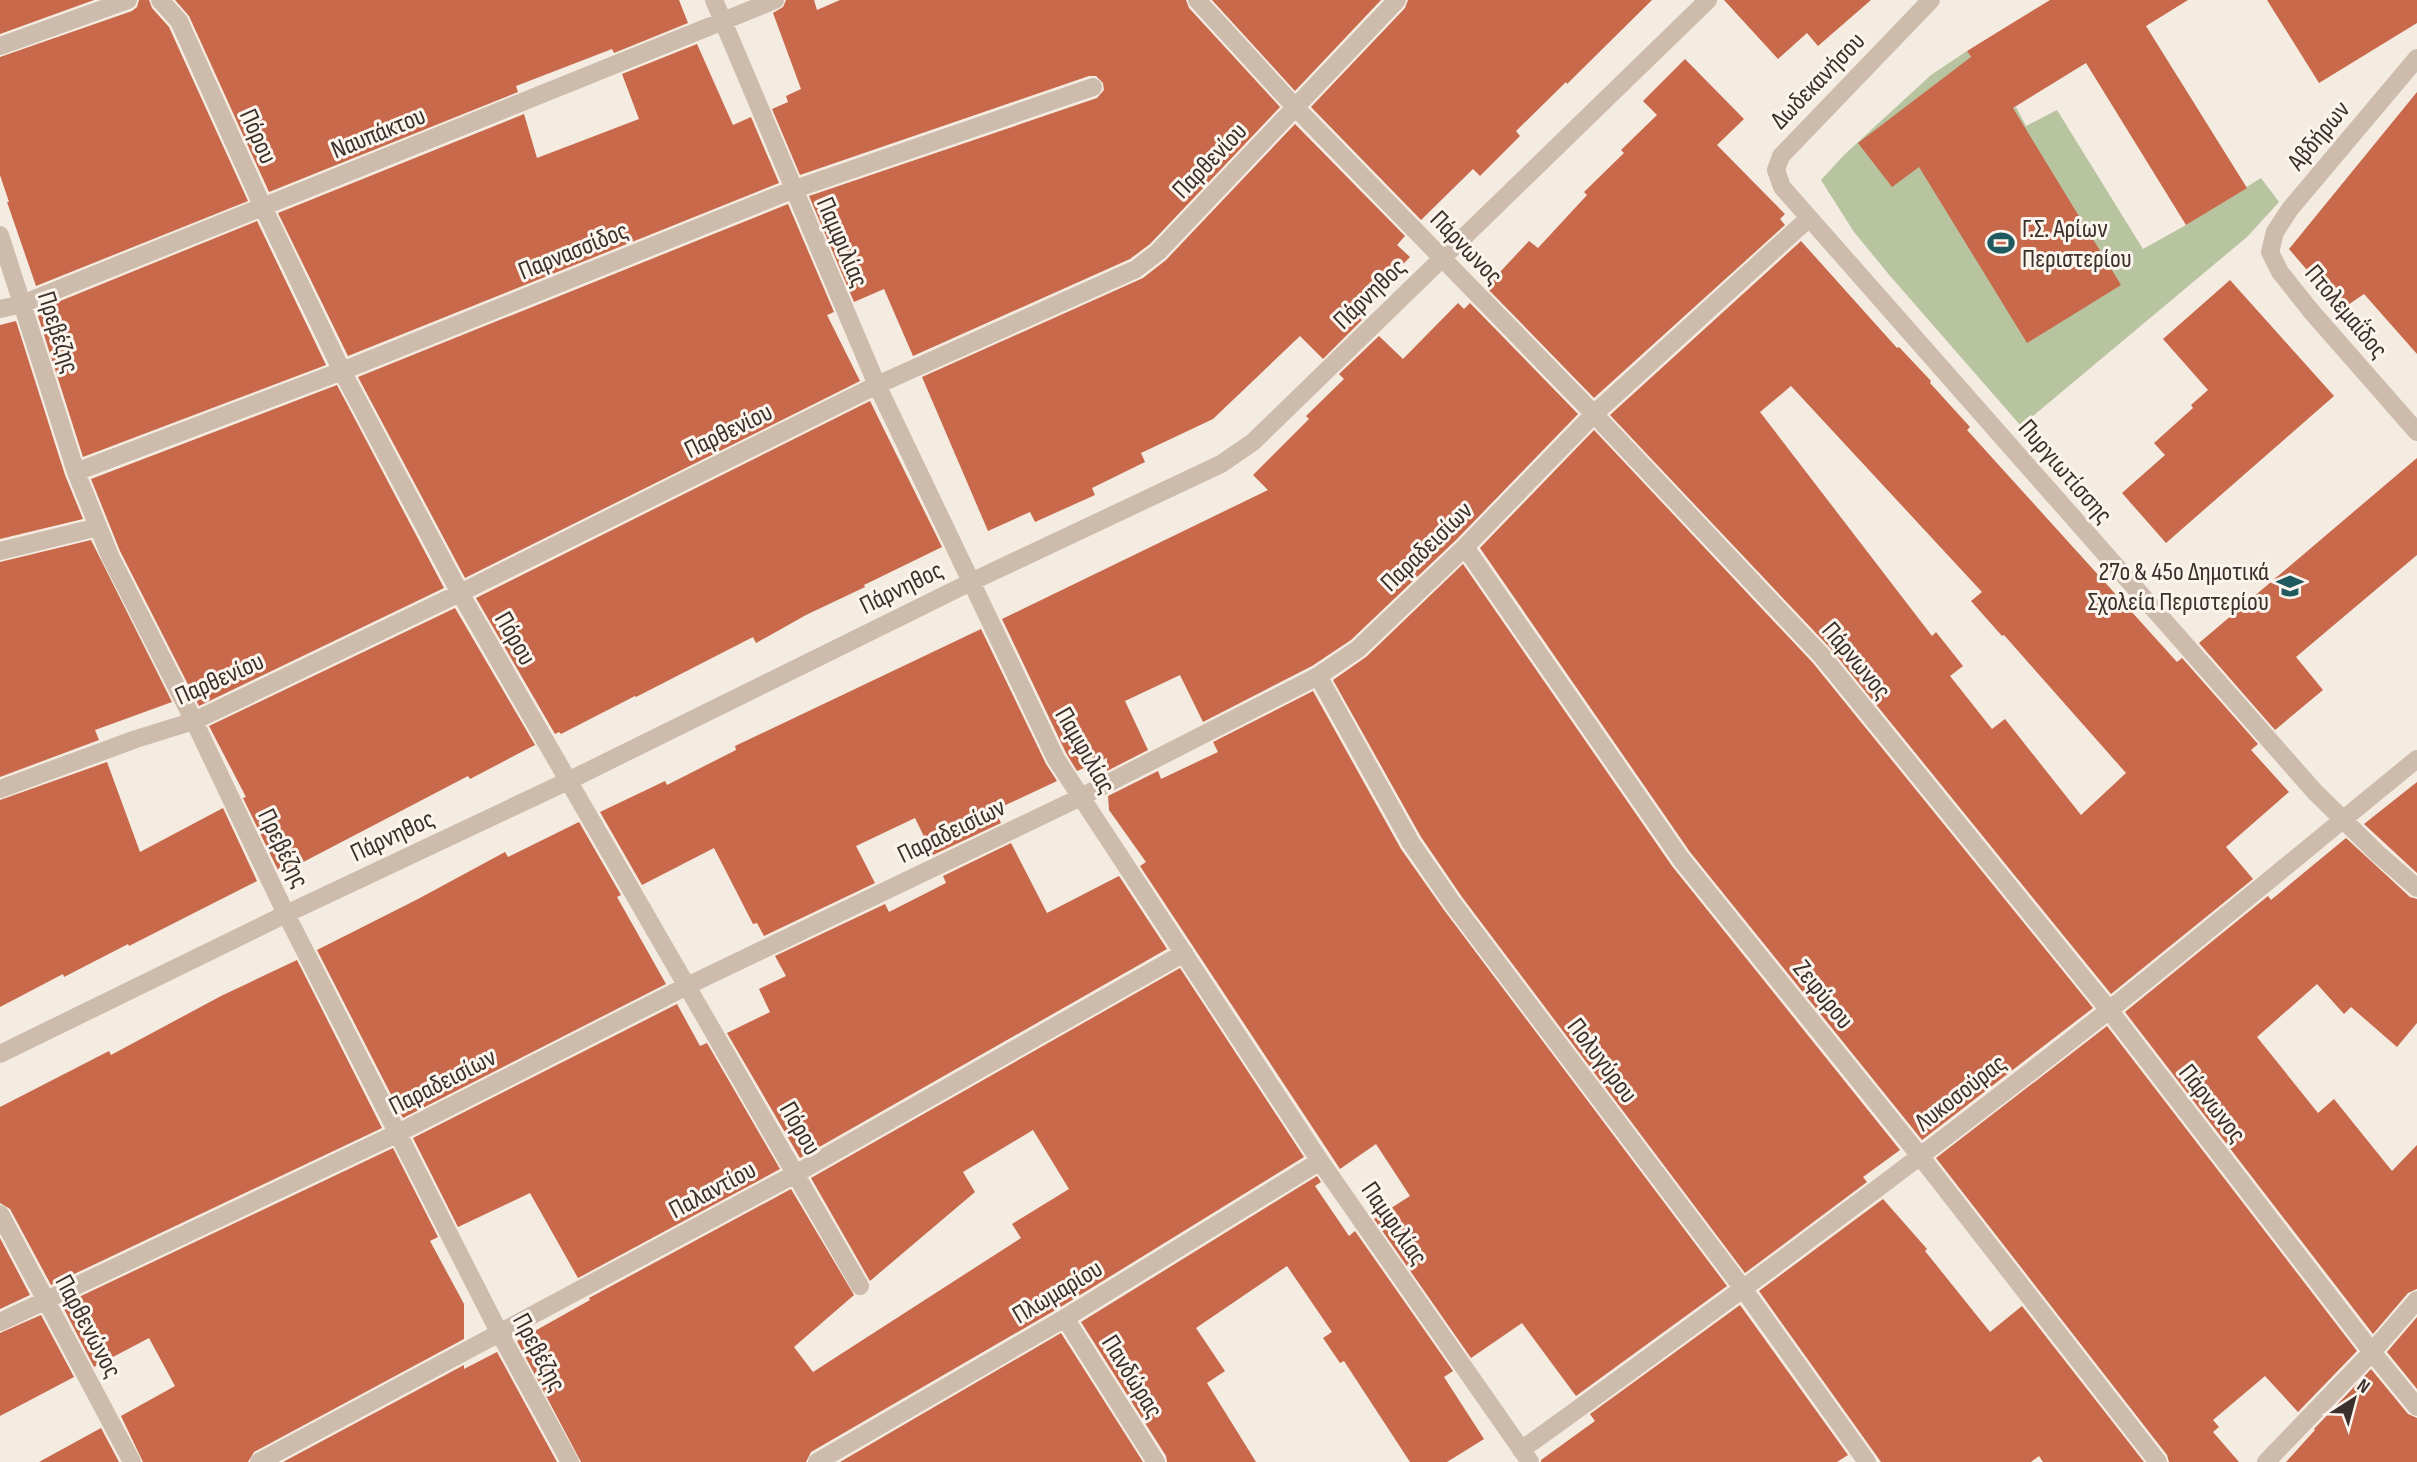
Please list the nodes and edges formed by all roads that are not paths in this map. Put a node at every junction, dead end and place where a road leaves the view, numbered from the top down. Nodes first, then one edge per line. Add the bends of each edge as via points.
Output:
1 (128, 0) edge
2 (160, 0) edge
3 (714, 0) edge
4 (775, 0) edge
5 (1197, 0) edge
6 (1397, 0) edge
7 (1708, 0) edge
8 (1931, 0) edge
9 (722, 20) junction
10 (0, 46) edge
11 (2417, 58) edge
12 (1093, 88) dead end
13 (1295, 107) junction
14 (1776, 170) joint
15 (792, 190) junction
16 (263, 207) junction
17 (1808, 218) junction
18 (0, 234) edge
19 (2270, 252) joint
20 (1441, 258) junction
21 (22, 304) junction
22 (0, 309) edge
23 (342, 372) junction
24 (877, 385) junction
25 (1594, 414) junction
26 (2417, 432) edge
27 (76, 472) junction
28 (98, 527) junction
29 (1465, 547) junction
30 (0, 551) edge
31 (971, 582) junction
32 (460, 593) junction
33 (1318, 676) junction
34 (194, 721) junction
35 (2417, 759) edge
36 (568, 781) junction
37 (0, 789) edge
38 (1081, 797) junction
39 (2342, 820) junction
40 (2417, 888) edge
41 (286, 914) junction
42 (1184, 953) junction
43 (687, 986) junction
44 (2109, 1010) junction
45 (0, 1054) edge
46 (398, 1133) junction
47 (1920, 1156) junction
48 (1320, 1161) junction
49 (797, 1173) junction
50 (0, 1214) edge
51 (860, 1286) dead end
52 (1744, 1290) junction
53 (46, 1300) junction
54 (2417, 1300) edge
55 (1065, 1318) junction
56 (0, 1322) edge
57 (500, 1334) junction
58 (2372, 1352) junction
59 (2417, 1407) edge
60 (1526, 1456) edge
61 (132, 1462) edge
62 (259, 1462) edge
63 (570, 1462) edge
64 (817, 1462) edge
65 (1156, 1462) edge
66 (1867, 1462) edge
67 (2158, 1462) edge
68 (2266, 1462) edge

1 - 10 street
2 - 16 street, Πόρου via 179,21
3 - 9 street, Παμφιλίας
4 - 9 street, Ναυπάκτου
5 - 13 street, Πάρνωνος
6 - 13 street, Παρθενίου
7 - 20 street, Πάρνηθος
8 - 14 street, Δωδεκανήσου via 1781,156
9 - 15 street, Παμφιλίας
9 - 16 street, Ναυπάκτου
11 - 19 street, Αβδήρων via 2290,209
12 - 15 street, Παρνασσίδος
13 - 20 street, Πάρνωνος
13 - 24 street, Παρθενίου via 1158,252 1136,269
14 - 17 street, Πυργιωτίσσης via 1782,187
15 - 23 street, Παρνασσίδος
15 - 24 street, Παμφιλίας
16 - 21 street, Ναυπάκτου
16 - 23 street, Πόρου
17 - 25 street, Παραδεισίων
17 - 39 street, Πυργιωτίσσης
18 - 21 street, Πρεβέζης
19 - 26 street, Πτολεμαΐδος via 2311,311
20 - 25 street, Πάρνωνος
20 - 31 street, Πάρνηθος via 1254,442 1221,464
21 - 22 street, Ναυπάκτου
21 - 27 street, Πρεβέζης
23 - 27 street, Παρνασσίδος
23 - 32 street, Πόρου
24 - 31 street, Παμφιλίας
24 - 32 street, Παρθενίου
25 - 29 street, Παραδεισίων
25 - 44 street, Πάρνωνος via 1822,656
27 - 28 street, Πρεβέζης
28 - 30 street
28 - 34 street, Πρεβέζης
29 - 33 street, Παραδεισίων via 1358,649
29 - 47 street, Ζεφύρου via 1681,859
31 - 36 street, Πάρνηθος
31 - 38 street, Παμφιλίας via 1056,759
32 - 34 street, Παρθενίου
32 - 36 street, Πόρου
33 - 38 street, Παραδεισίων
33 - 52 street, Πολυγύρου via 1411,843 1453,904
34 - 37 street, Παρθενίου
34 - 41 street, Πρεβέζης
35 - 39 street, Λυκοσούρας
36 - 41 street, Πάρνηθος
36 - 43 street, Πόρου
38 - 42 street, Παμφιλίας
38 - 43 street, Παραδεισίων
39 - 40 street, Πυργιωτίσσης
39 - 44 street, Λυκοσούρας
41 - 45 street, Πάρνηθος
41 - 46 street, Πρεβέζης
42 - 48 street, Παμφιλίας
42 - 49 street, Παλαντίου
43 - 46 street, Παραδεισίων
43 - 49 street, Πόρου
44 - 47 street, Λυκοσούρας
44 - 58 street, Πάρνωνος
46 - 53 street, Παραδεισίων
46 - 57 street, Πρεβέζης
47 - 52 street, Λυκοσούρας
47 - 67 street, Ζεφύρου
48 - 55 street, Πλωμαρίου
48 - 60 street, Παμφιλίας
49 - 51 street, Πόρου
49 - 57 street, Παλαντίου
50 - 53 street, Παρθενώνος
52 - 60 street, Λυκοσούρας
52 - 66 street, Πολυγύρου
53 - 56 street, Παραδεισίων
53 - 61 street, Παρθενώνος
54 - 58 street
55 - 64 street, Πλωμαρίου
55 - 65 street, Πανδώρας
57 - 62 street, Παλαντίου
57 - 63 street, Πρεβέζης
58 - 59 street, Πάρνωνος
58 - 68 street

